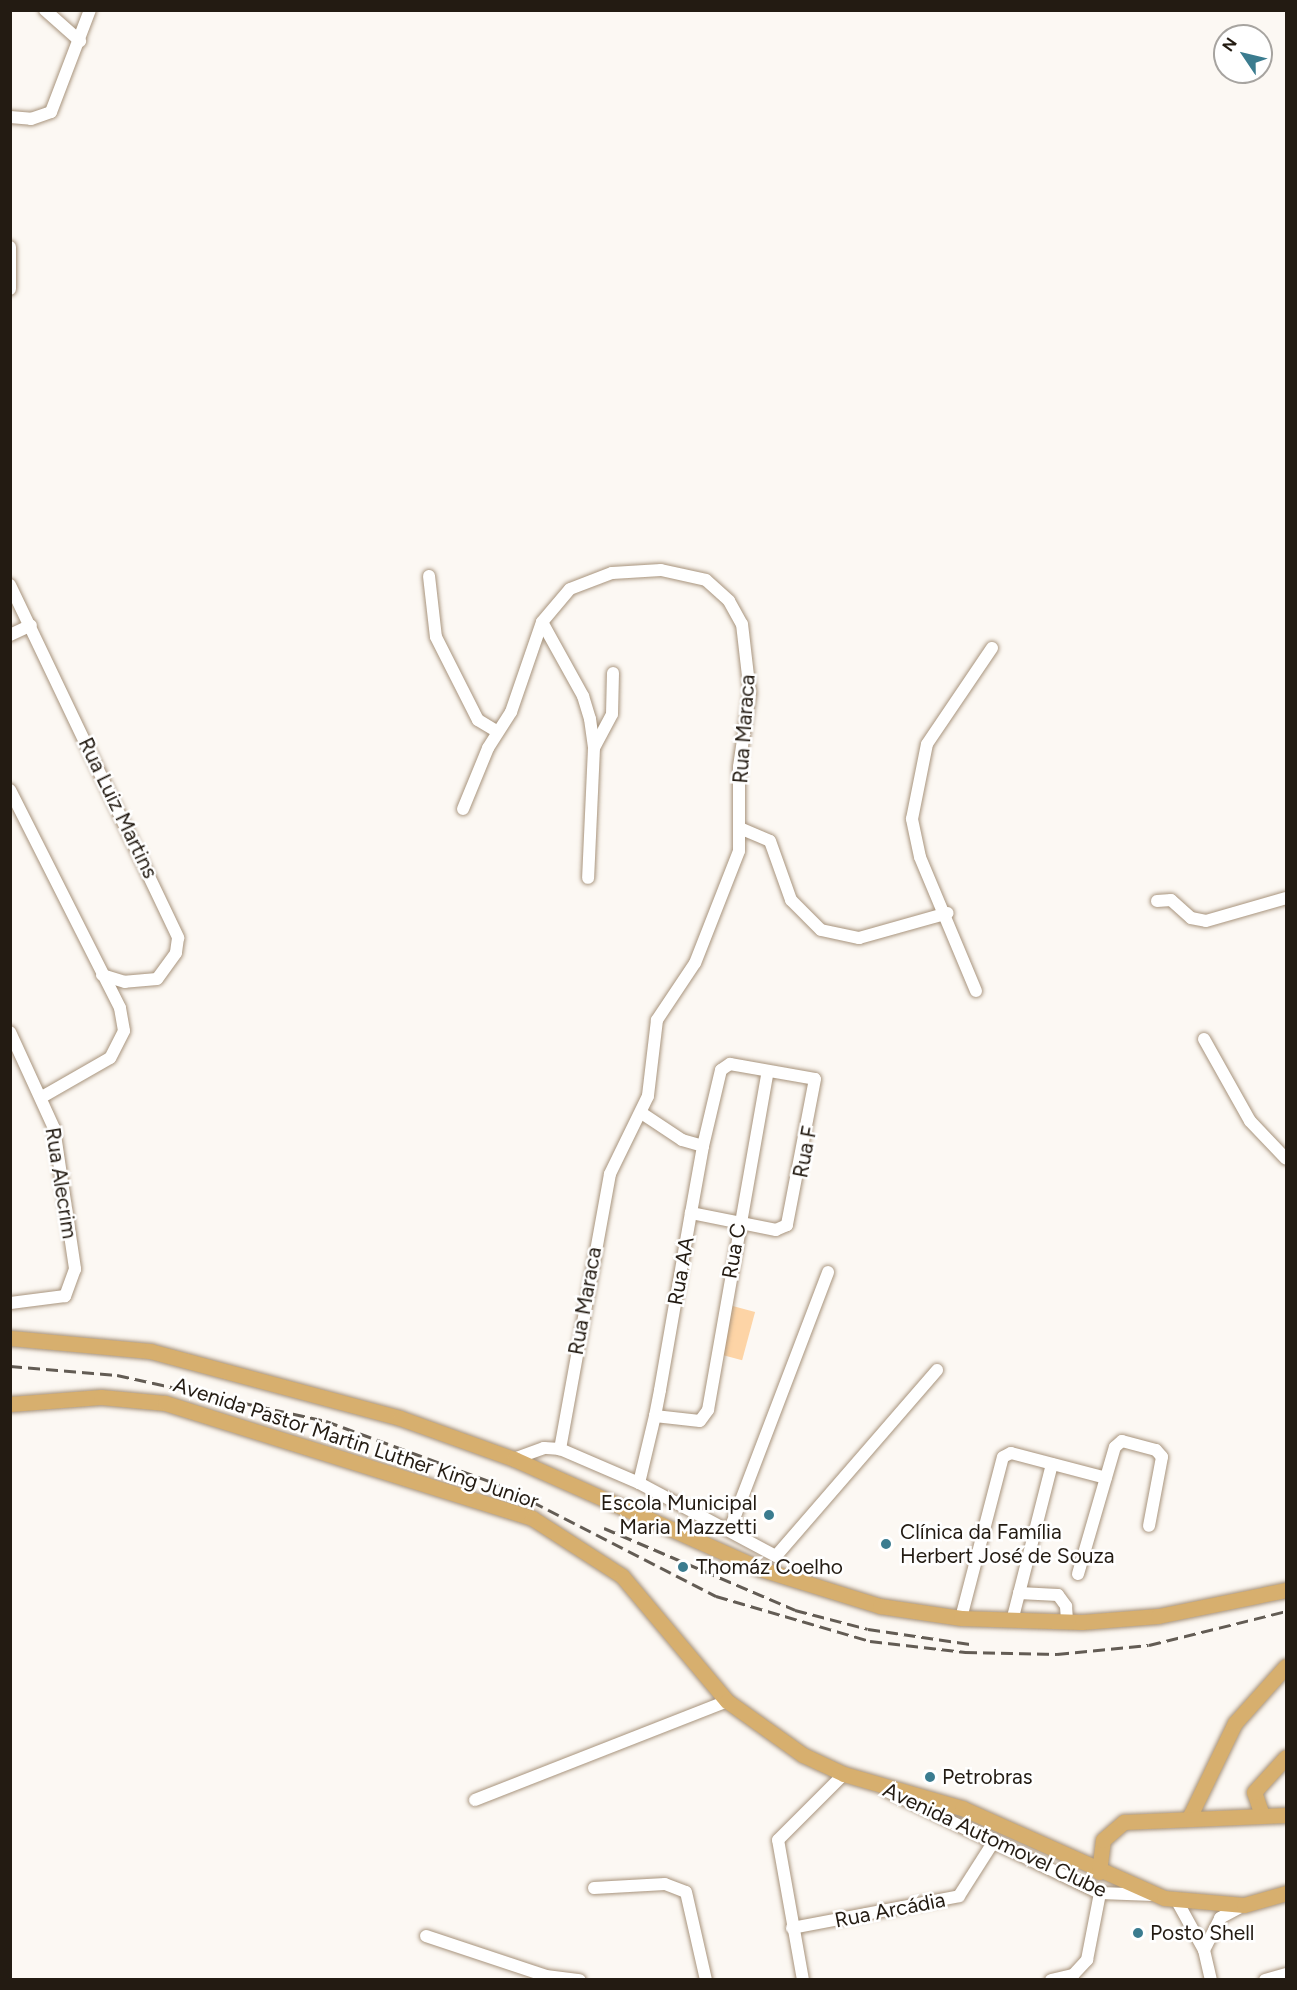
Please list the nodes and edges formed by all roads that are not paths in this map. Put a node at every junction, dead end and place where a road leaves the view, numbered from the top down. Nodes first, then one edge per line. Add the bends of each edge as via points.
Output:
1 (45, 10) edge
2 (90, 10) edge
3 (80, 41) junction
4 (10, 117) edge
5 (10, 247) edge
6 (10, 289) edge
7 (429, 576) dead end
8 (10, 585) edge
9 (542, 622) junction
10 (31, 625) junction
11 (10, 635) edge
12 (992, 648) dead end
13 (613, 673) dead end
14 (498, 732) junction
15 (594, 748) junction
16 (10, 790) edge
17 (463, 809) dead end
18 (742, 829) junction
19 (588, 878) dead end
20 (1287, 898) edge
21 (1157, 902) dead end
22 (948, 913) junction
23 (102, 975) junction
24 (976, 991) dead end
25 (10, 1032) edge
26 (1204, 1039) dead end
27 (768, 1071) junction
28 (42, 1097) junction
29 (643, 1114) junction
30 (703, 1146) junction
31 (1287, 1159) edge
32 (691, 1213) junction
33 (739, 1223) junction
34 (828, 1272) dead end
35 (10, 1303) edge
36 (10, 1338) edge
37 (937, 1370) dead end
38 (10, 1404) edge
39 (655, 1416) junction
40 (560, 1449) junction
41 (514, 1459) junction
42 (1053, 1464) junction
43 (1106, 1478) junction
44 (639, 1483) junction
45 (1149, 1526) dead end
46 (730, 1529) junction
47 (1078, 1574) dead end
48 (1287, 1590) edge
49 (1019, 1593) junction
50 (961, 1618) junction
51 (1012, 1621) junction
52 (1067, 1622) junction
53 (1287, 1666) edge
54 (727, 1701) junction
55 (1287, 1757) edge
56 (844, 1774) junction
57 (873, 1784) junction
58 (475, 1800) dead end
59 (1262, 1815) junction
60 (1287, 1815) edge
61 (1189, 1818) junction
62 (994, 1841) junction
63 (1099, 1872) junction
64 (594, 1888) dead end
65 (1100, 1893) junction
66 (1287, 1893) edge
67 (1154, 1894) junction
68 (1177, 1901) junction
69 (1244, 1905) junction
70 (792, 1928) junction
71 (426, 1935) dead end
72 (1204, 1950) junction
73 (1287, 1974) edge
74 (566, 1978) edge
75 (579, 1980) edge
76 (706, 1980) edge
77 (803, 1980) edge
78 (1051, 1980) edge
79 (1211, 1980) edge
80 (1265, 1980) edge

1 - 3 street
2 - 3 street
3 - 4 street via 51,112 31,119
5 - 6 street via 15,259
7 - 14 street via 436,637 477,720
8 - 10 street, Rua Luiz Martins
9 - 14 street, Rua Maraca via 511,712
9 - 15 street via 583,696
9 - 18 street, Rua Maraca via 570,589 612,573 686,572 717,588 742,624 748,655 750,693 739,767
10 - 11 street
10 - 23 street, Rua Luiz Martins via 178,938 172,960 157,979 125,982
12 - 22 street via 939,722 913,796 914,839
13 - 15 street via 612,714
14 - 17 street, Rua Maraca
15 - 19 street
16 - 23 street
18 - 22 street via 770,841 791,900 821,930 858,938
18 - 29 street, Rua Maraca via 734,869 703,947 657,1020
20 - 21 street via 1206,921 1191,918 1171,900
22 - 24 street
23 - 28 street via 120,1008 121,1044 89,1074
25 - 28 street, Rua Alecrim
26 - 31 street via 1250,1121
27 - 30 street, Rua AA via 730,1064 717,1079
27 - 33 street, Rua C
27 - 33 street, Rua F via 803,1074 816,1079 818,1086 791,1219 776,1230
28 - 35 street, Rua Alecrim via 58,1150 75,1269 70,1291 58,1299
29 - 30 street via 682,1140
29 - 40 street, Rua Maraca via 621,1151 602,1203
30 - 32 street, Rua AA
32 - 33 street
32 - 39 street, Rua AA
33 - 39 street, Rua C via 708,1410 700,1421 692,1422
34 - 46 street
36 - 41 main road, Avenida Pastor Martin Luther King Junior via 97,1344 193,1361 400,1418
37 - 46 street via 782,1554 769,1553
38 - 54 main road, Avenida Pastor Martin Luther King Junior via 101,1397 165,1403 532,1518 622,1576
39 - 44 street, Rua AA
40 - 41 street
40 - 44 street
41 - 50 main road, Avenida Pastor Martin Luther King Junior via 761,1569 880,1606
42 - 43 street
42 - 49 street
42 - 50 street via 1011,1453 1003,1457
43 - 45 street via 1122,1441 1160,1452 1163,1463
43 - 47 street
44 - 46 street
48 - 52 main road, Avenida Pastor Martin Luther King Junior via 1158,1616
49 - 51 street
49 - 52 street via 1058,1595 1066,1606
50 - 51 main road, Avenida Pastor Martin Luther King Junior
51 - 52 main road, Avenida Pastor Martin Luther King Junior
53 - 61 main road via 1234,1723
54 - 56 main road, Avenida Pastor Martin Luther King Junior via 760,1728
54 - 58 street
55 - 59 main road via 1254,1792
56 - 57 main road, Avenida Pastor Martin Luther King Junior
56 - 70 street via 778,1839
57 - 62 street, Avenida Automovel Clube
57 - 63 main road, Avenida Pastor Martin Luther King Junior via 962,1808
59 - 60 main road
59 - 61 main road
61 - 63 main road via 1115,1825 1103,1840
62 - 65 street, Avenida Automovel Clube
62 - 70 street, Rua Arcádia via 959,1896
63 - 67 main road, Avenida Pastor Martin Luther King Junior
64 - 76 street via 665,1884 686,1892
65 - 67 street, Avenida Automovel Clube
65 - 78 street via 1087,1960 1073,1975
66 - 69 main road, Avenida Pastor Martin Luther King Junior
67 - 68 main road, Avenida Pastor Martin Luther King Junior
68 - 69 main road, Avenida Pastor Martin Luther King Junior
68 - 72 street
69 - 72 street via 1220,1918
70 - 77 street
71 - 74 street via 546,1976
72 - 79 street
73 - 80 street
74 - 75 street

